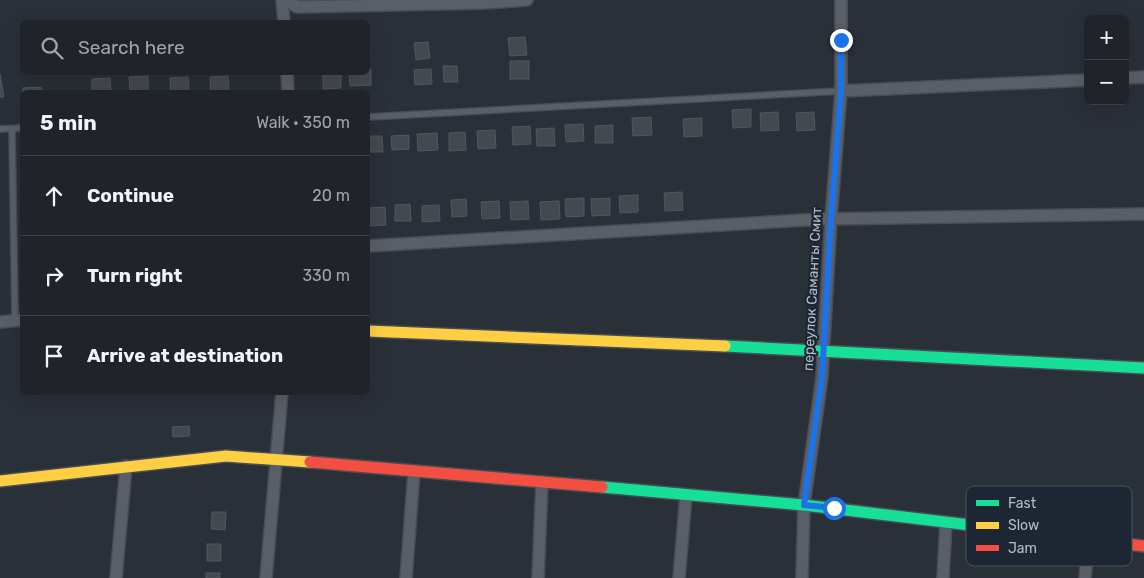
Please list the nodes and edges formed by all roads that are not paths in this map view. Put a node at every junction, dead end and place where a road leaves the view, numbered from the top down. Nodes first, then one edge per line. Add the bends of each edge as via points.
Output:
1 (282, 0) edge
2 (286, 0) edge
3 (527, 0) edge
4 (841, 0) edge
5 (284, 20) edge
6 (287, 75) edge
7 (1144, 77) edge
8 (1129, 78) edge
9 (1084, 80) edge
10 (288, 90) edge
11 (841, 91) junction
12 (370, 117) edge
13 (12, 128) junction
14 (20, 128) edge
15 (0, 129) edge
16 (1144, 214) edge
17 (831, 219) junction
18 (370, 246) edge
19 (19, 320) edge
20 (0, 322) edge
21 (370, 331) edge
22 (824, 350) junction
23 (1144, 368) edge
24 (282, 395) edge
25 (278, 459) junction
26 (126, 466) junction
27 (414, 471) junction
28 (0, 481) edge
29 (542, 482) junction
30 (686, 495) junction
31 (804, 505) junction
32 (946, 522) junction
33 (966, 524) edge
34 (116, 578) edge
35 (266, 578) edge
36 (406, 578) edge
37 (538, 578) edge
38 (679, 578) edge
39 (802, 578) edge
40 (943, 578) edge

1 - 5 street
2 - 3 street via 297,7
4 - 11 street, переулок Саманты Смит
6 - 10 street
7 - 8 street
9 - 11 street
11 - 12 lane
11 - 17 street, переулок Саманты Смит
13 - 14 lane
13 - 15 lane
13 - 19 lane
16 - 17 street
17 - 18 street
17 - 22 street, переулок Саманты Смит
19 - 20 street
21 - 22 street
22 - 23 street
22 - 31 street, переулок Саманты Смит
24 - 25 street
25 - 26 street via 226,456
25 - 27 street
25 - 35 street
26 - 28 street
26 - 34 street
27 - 29 street
27 - 36 street
29 - 30 street
29 - 37 street
30 - 31 street
30 - 38 street
31 - 32 street
31 - 39 street, переулок Саманты Смит
32 - 33 street
32 - 40 street

